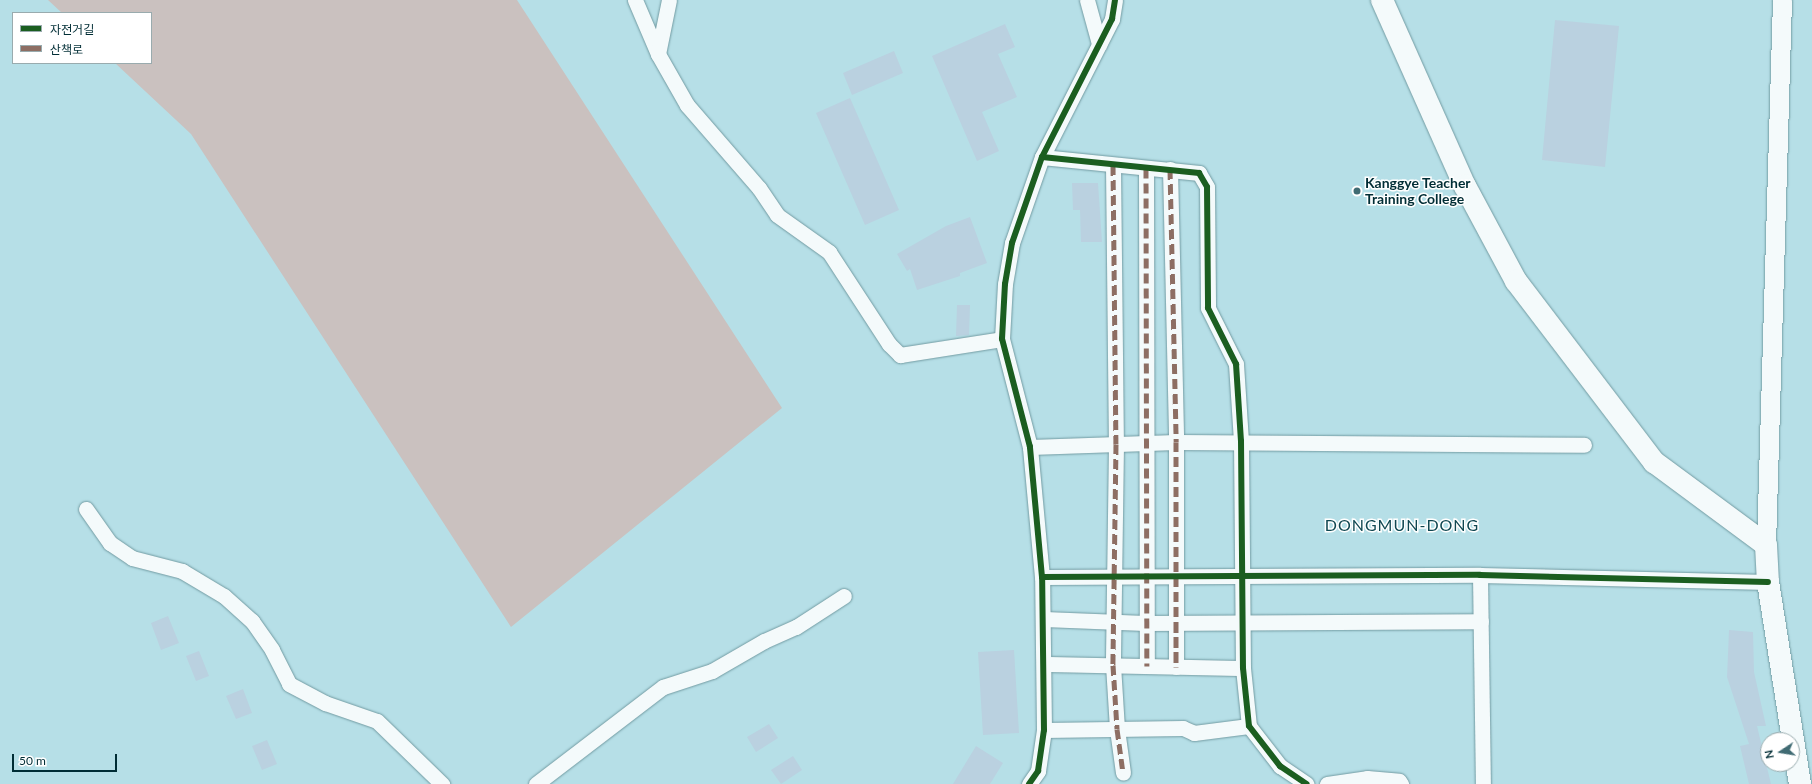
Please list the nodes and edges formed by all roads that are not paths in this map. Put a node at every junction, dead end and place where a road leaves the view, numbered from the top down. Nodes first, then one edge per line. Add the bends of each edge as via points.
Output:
1 (635, 0) edge
2 (669, 0) edge
3 (1086, 0) edge
4 (1115, 0) edge
5 (1382, 0) edge
6 (1782, 0) edge
7 (1099, 44) junction
8 (658, 54) junction
9 (1042, 157) junction
10 (1112, 165) junction
11 (1146, 168) junction
12 (1170, 169) junction
13 (1002, 340) junction
14 (1241, 441) junction
15 (1148, 442) junction
16 (1176, 442) junction
17 (1116, 444) junction
18 (1584, 445) dead end
19 (1030, 447) junction
20 (86, 509) dead end
21 (1766, 545) junction
22 (1113, 574) junction
23 (1147, 575) junction
24 (1176, 575) junction
25 (1480, 575) junction
26 (1042, 577) junction
27 (1243, 577) junction
28 (1768, 582) junction
29 (844, 596) dead end
30 (1044, 619) junction
31 (1177, 621) junction
32 (1244, 621) junction
33 (1481, 621) junction
34 (1114, 622) junction
35 (1145, 623) junction
36 (1044, 664) junction
37 (1113, 665) junction
38 (1147, 666) junction
39 (1176, 667) junction
40 (1243, 668) junction
41 (1249, 726) junction
42 (1116, 729) junction
43 (1044, 730) junction
44 (1123, 772) dead end
45 (442, 784) edge
46 (536, 784) edge
47 (1029, 784) edge
48 (1307, 784) edge
49 (1327, 784) edge
50 (1401, 784) edge
51 (1483, 784) edge
52 (1800, 784) edge

1 - 8 street
2 - 8 street
3 - 7 street
4 - 7 street via 1112,19
5 - 21 main road via 1465,186 1516,280 1654,462
6 - 21 street
7 - 9 street
8 - 13 street via 687,105 751,178 777,215 829,252 888,344 900,355
9 - 10 street
9 - 13 street via 1012,243 1005,284
10 - 11 street
10 - 17 street
11 - 12 street
11 - 15 street
12 - 14 street via 1199,173 1207,187 1208,308 1236,364
12 - 16 street
13 - 19 street
14 - 16 street
14 - 18 street
14 - 27 street
15 - 16 street
15 - 17 street
15 - 23 street
16 - 24 street
17 - 19 street
17 - 22 street
19 - 26 street
20 - 45 street via 110,543 132,558 182,571 224,596 252,621 272,650 289,684 325,704 377,721
21 - 28 main road
22 - 23 street
22 - 26 street
22 - 34 street
23 - 24 street
23 - 35 street
24 - 27 street
24 - 31 street
25 - 27 street
25 - 28 street
25 - 33 street
26 - 30 street
27 - 32 street
28 - 52 main road
29 - 46 street via 796,627 764,641 712,670 663,687
30 - 34 street
30 - 36 street
31 - 32 street
31 - 35 street
31 - 39 street
32 - 33 street
32 - 40 street
33 - 51 street
34 - 35 street
34 - 37 street
35 - 38 street
36 - 37 street
36 - 43 street
37 - 38 street
37 - 42 street
38 - 39 street
39 - 40 street
40 - 41 street
41 - 42 street via 1194,732 1183,728
41 - 48 street via 1280,766
42 - 43 street
42 - 44 street
43 - 47 street via 1038,771
49 - 50 street via 1367,778 1399,781

